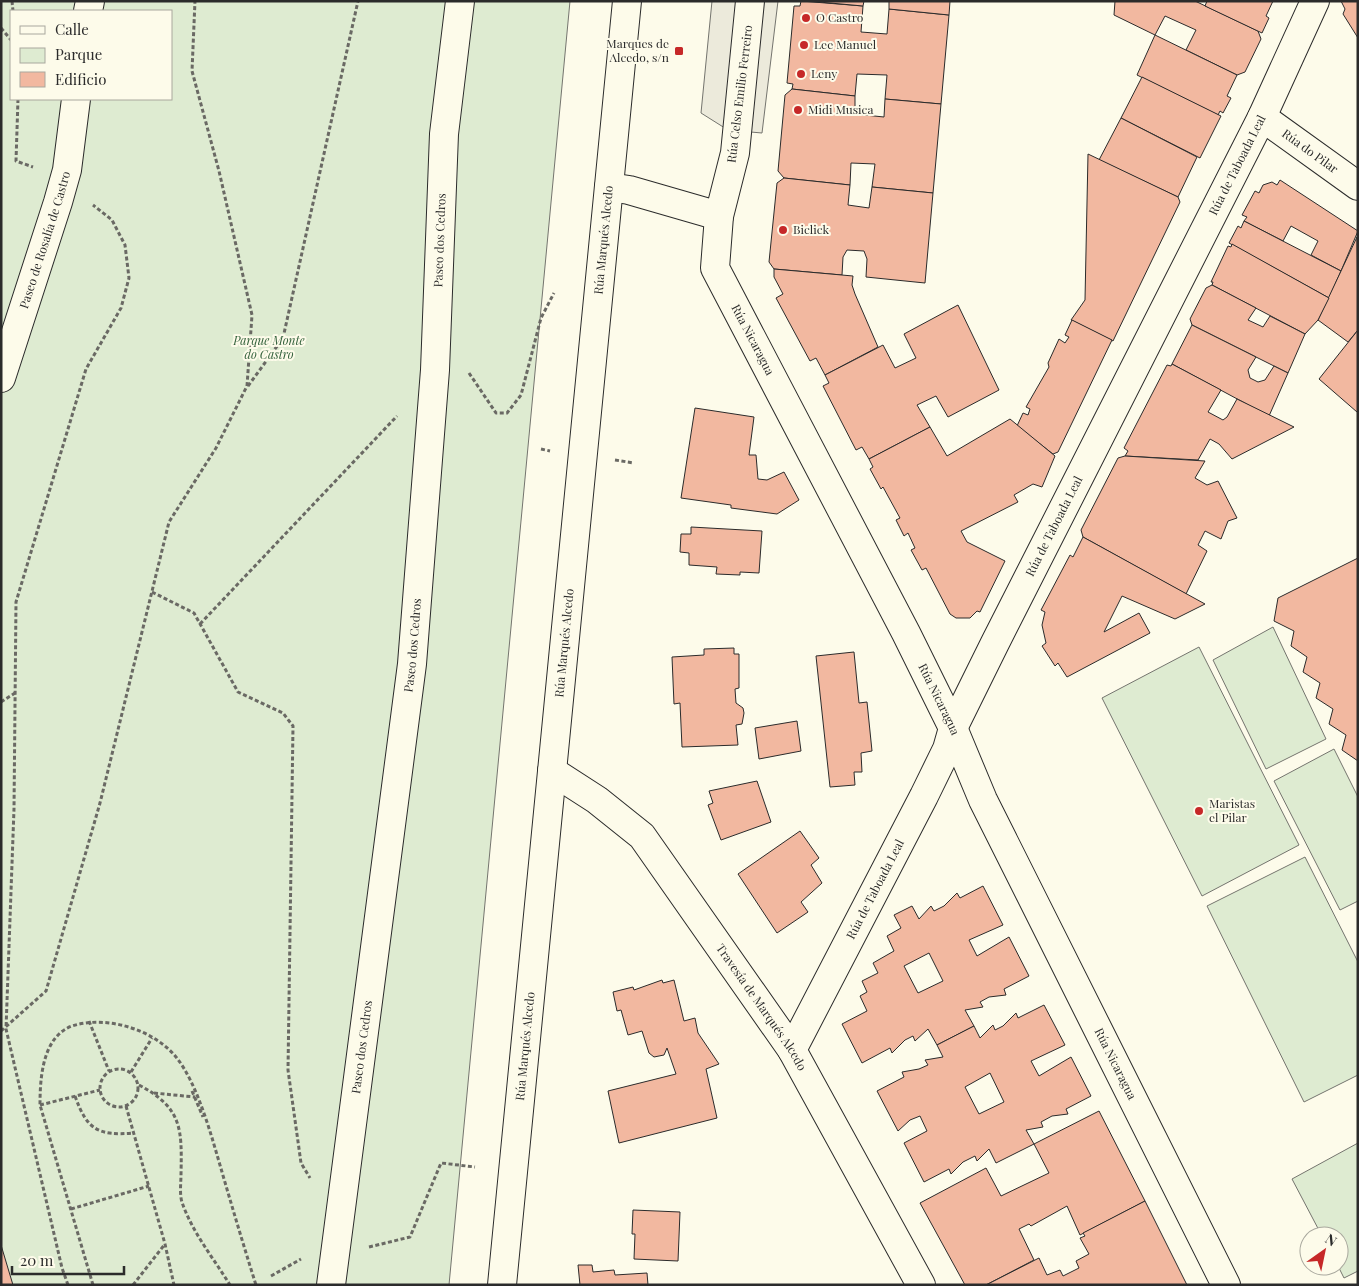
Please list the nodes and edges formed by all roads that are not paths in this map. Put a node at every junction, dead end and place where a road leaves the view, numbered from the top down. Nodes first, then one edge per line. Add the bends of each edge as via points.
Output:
1 (460, 1) edge
2 (627, 1) edge
3 (750, 1) edge
4 (1315, 1) edge
5 (76, 100) edge
6 (1262, 117) junction
7 (1358, 186) edge
8 (609, 187) junction
9 (719, 216) junction
10 (1, 378) edge
11 (954, 728) junction
12 (552, 771) junction
13 (792, 1050) junction
14 (331, 1285) edge
15 (502, 1285) edge
16 (921, 1285) edge
17 (1226, 1285) edge

1 - 14 street, Paseo dos Cedros via 444,134 435,342 412,664
2 - 8 street, Rúa Marqués Alcedo
3 - 9 street, Rúa Celso Emilio Ferreiro via 735,153
4 - 6 street, Rúa de Taboada Leal
5 - 10 street, Paseo de Rosalía de Castro via 67,170
6 - 7 street, Rúa do Pilar
6 - 11 street, Rúa de Taboada Leal
8 - 9 street
8 - 12 street, Rúa Marqués Alcedo
9 - 11 street, Rúa Nicaragua via 715,268
11 - 13 street, Rúa de Taboada Leal via 920,804
11 - 17 street, Rúa Nicaragua via 982,800
12 - 13 street, Travesía de Marqués Alcedo via 597,800 642,836
12 - 15 street, Rúa Marqués Alcedo
13 - 16 street, Travesía de Marqués Alcedo

